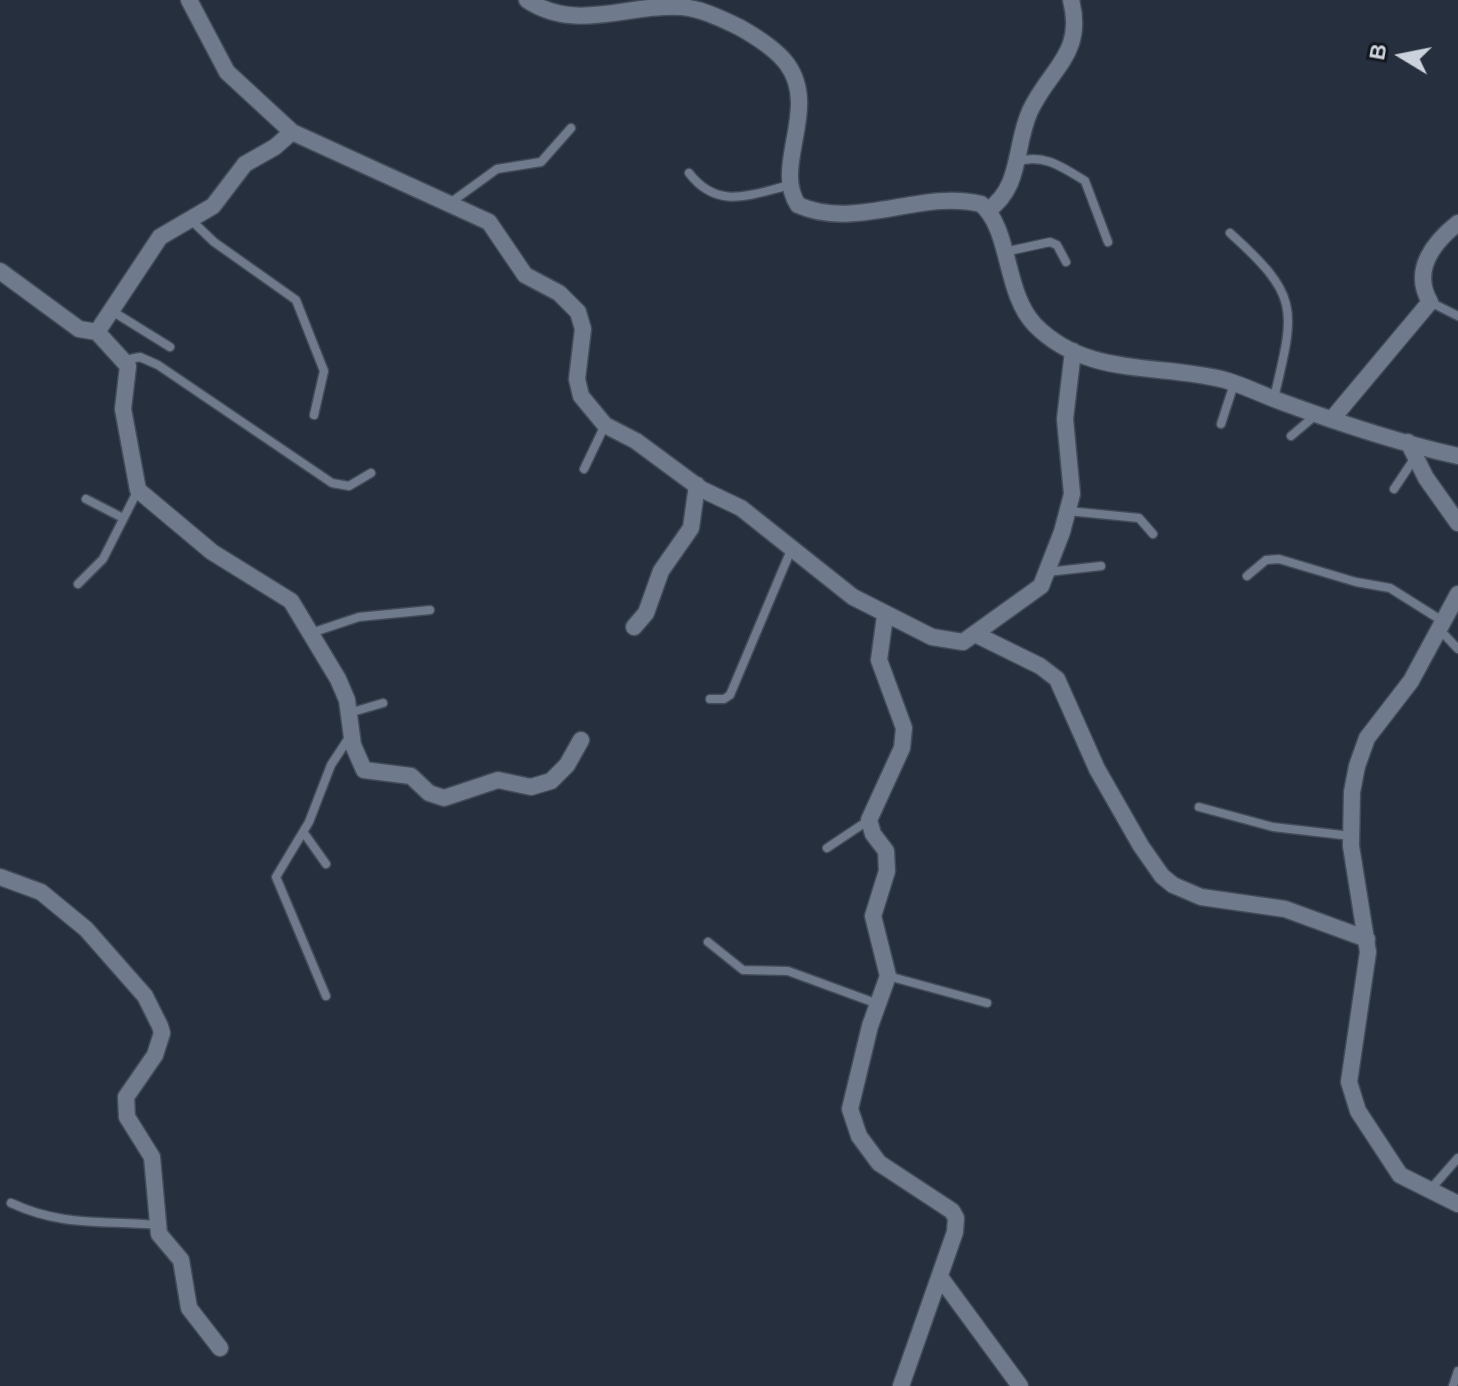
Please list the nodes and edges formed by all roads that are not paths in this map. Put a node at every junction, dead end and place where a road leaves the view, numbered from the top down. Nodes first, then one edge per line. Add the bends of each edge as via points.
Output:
1 (189, 0) edge
2 (527, 0) edge
3 (1071, 0) edge
4 (571, 128) dead end
5 (292, 132) junction
6 (1017, 162) junction
7 (689, 173) dead end
8 (791, 185) junction
9 (449, 203) junction
10 (988, 210) junction
11 (189, 219) junction
12 (1458, 223) edge
13 (1230, 233) dead end
14 (1108, 242) dead end
15 (1003, 253) junction
16 (1066, 262) dead end
17 (0, 271) edge
18 (1430, 302) junction
19 (112, 311) junction
20 (1458, 316) edge
21 (97, 332) junction
22 (170, 347) dead end
23 (1073, 351) junction
24 (125, 360) junction
25 (1234, 384) junction
26 (1273, 399) junction
27 (314, 415) dead end
28 (1324, 416) junction
29 (1221, 424) dead end
30 (605, 425) junction
31 (1291, 436) dead end
32 (1408, 442) junction
33 (1458, 456) edge
34 (1414, 459) junction
35 (584, 469) dead end
36 (371, 473) dead end
37 (697, 485) junction
38 (1394, 489) dead end
39 (138, 490) junction
40 (86, 499) dead end
41 (1068, 511) junction
42 (123, 518) junction
43 (1458, 523) edge
44 (1153, 534) dead end
45 (791, 550) junction
46 (1101, 566) dead end
47 (1047, 572) junction
48 (1247, 576) dead end
49 (78, 584) dead end
50 (1458, 594) edge
51 (430, 610) dead end
52 (885, 616) junction
53 (1442, 626) junction
54 (634, 627) dead end
55 (311, 633) junction
56 (977, 635) junction
57 (1458, 649) edge
58 (710, 699) dead end
59 (383, 703) dead end
60 (349, 714) junction
61 (352, 734) junction
62 (581, 740) dead end
63 (1199, 807) dead end
64 (869, 820) junction
65 (304, 833) junction
66 (1351, 836) junction
67 (827, 848) dead end
68 (326, 864) dead end
69 (0, 877) edge
70 (1367, 939) junction
71 (708, 942) dead end
72 (888, 976) junction
73 (326, 996) dead end
74 (987, 1003) dead end
75 (878, 1004) junction
76 (1458, 1158) edge
77 (1429, 1191) junction
78 (11, 1203) dead end
79 (1458, 1204) edge
80 (158, 1225) junction
81 (940, 1277) junction
82 (220, 1348) dead end
83 (1458, 1371) edge
84 (901, 1386) edge
85 (1020, 1386) edge
86 (1453, 1386) edge

1 - 5 street via 227,72
2 - 8 street via 556,15 584,17 695,9 749,32 786,63 797,86 800,106
3 - 6 street via 1071,46 1030,111
4 - 9 lane via 541,162 497,169
5 - 9 street
5 - 11 street via 254,156 213,206
6 - 10 street via 1007,194
6 - 14 lane via 1040,158 1085,181
7 - 8 lane via 704,191 725,197
8 - 10 street via 798,205 827,212 883,211 948,201 967,201
9 - 30 street via 489,222 525,275 559,293 578,312 583,329 577,379 581,396
10 - 15 street
11 - 19 street via 167,229 148,248
11 - 27 lane via 296,300 324,371
12 - 18 street via 1438,239 1426,263 1423,274
13 - 26 lane via 1273,277 1291,318
15 - 16 lane via 1050,242
15 - 23 street via 1016,296 1034,324
17 - 21 street via 79,329
18 - 20 lane
18 - 28 street
19 - 21 street
19 - 22 lane
21 - 24 street
23 - 25 street via 1106,365
23 - 41 street via 1065,419 1072,476
24 - 36 lane via 140,357 158,365 332,483 349,486
24 - 39 street via 123,409
25 - 26 street
25 - 29 lane
26 - 28 street
28 - 31 lane
28 - 32 street
30 - 35 lane
30 - 37 street
32 - 33 street
32 - 34 street
34 - 38 lane
34 - 43 street
37 - 45 street via 741,508
37 - 54 street via 691,528 661,571 646,613
39 - 42 lane
39 - 55 street via 212,552 286,596
40 - 42 lane
41 - 44 lane via 1139,518
41 - 47 street
42 - 49 lane via 97,567
45 - 52 street
45 - 58 lane via 730,695
46 - 47 lane
47 - 56 street via 1035,593
48 - 53 lane via 1266,560 1279,559 1390,588
50 - 53 street
51 - 55 lane via 359,617
52 - 56 street via 954,643
52 - 64 street via 879,660 902,720 904,740
53 - 57 lane
53 - 66 street via 1411,681 1367,738 1352,792
55 - 60 street via 338,679
56 - 70 street via 1057,679 1097,769 1141,846 1173,885 1201,897 1285,909
59 - 60 lane
60 - 61 street
61 - 62 street via 364,770 411,776 429,793 444,798 498,780 543,785 567,765
61 - 65 lane via 331,765
63 - 66 lane via 1258,824
64 - 67 lane
64 - 72 street via 886,851 887,871 873,916
65 - 68 lane
65 - 73 lane via 277,871 276,882
66 - 70 street
69 - 80 street via 41,892 86,929 145,996 160,1026 155,1055 131,1086 125,1106 152,1157
70 - 77 street via 1367,971 1350,1068 1353,1097 1400,1175
71 - 75 lane via 743,970 788,971
72 - 74 lane
72 - 75 street
75 - 81 street via 850,1109 859,1136 879,1163 956,1218
76 - 77 lane
77 - 79 street
78 - 80 lane via 65,1222
80 - 82 street via 163,1240 181,1260 189,1308
81 - 84 street
81 - 85 street
83 - 86 lane

